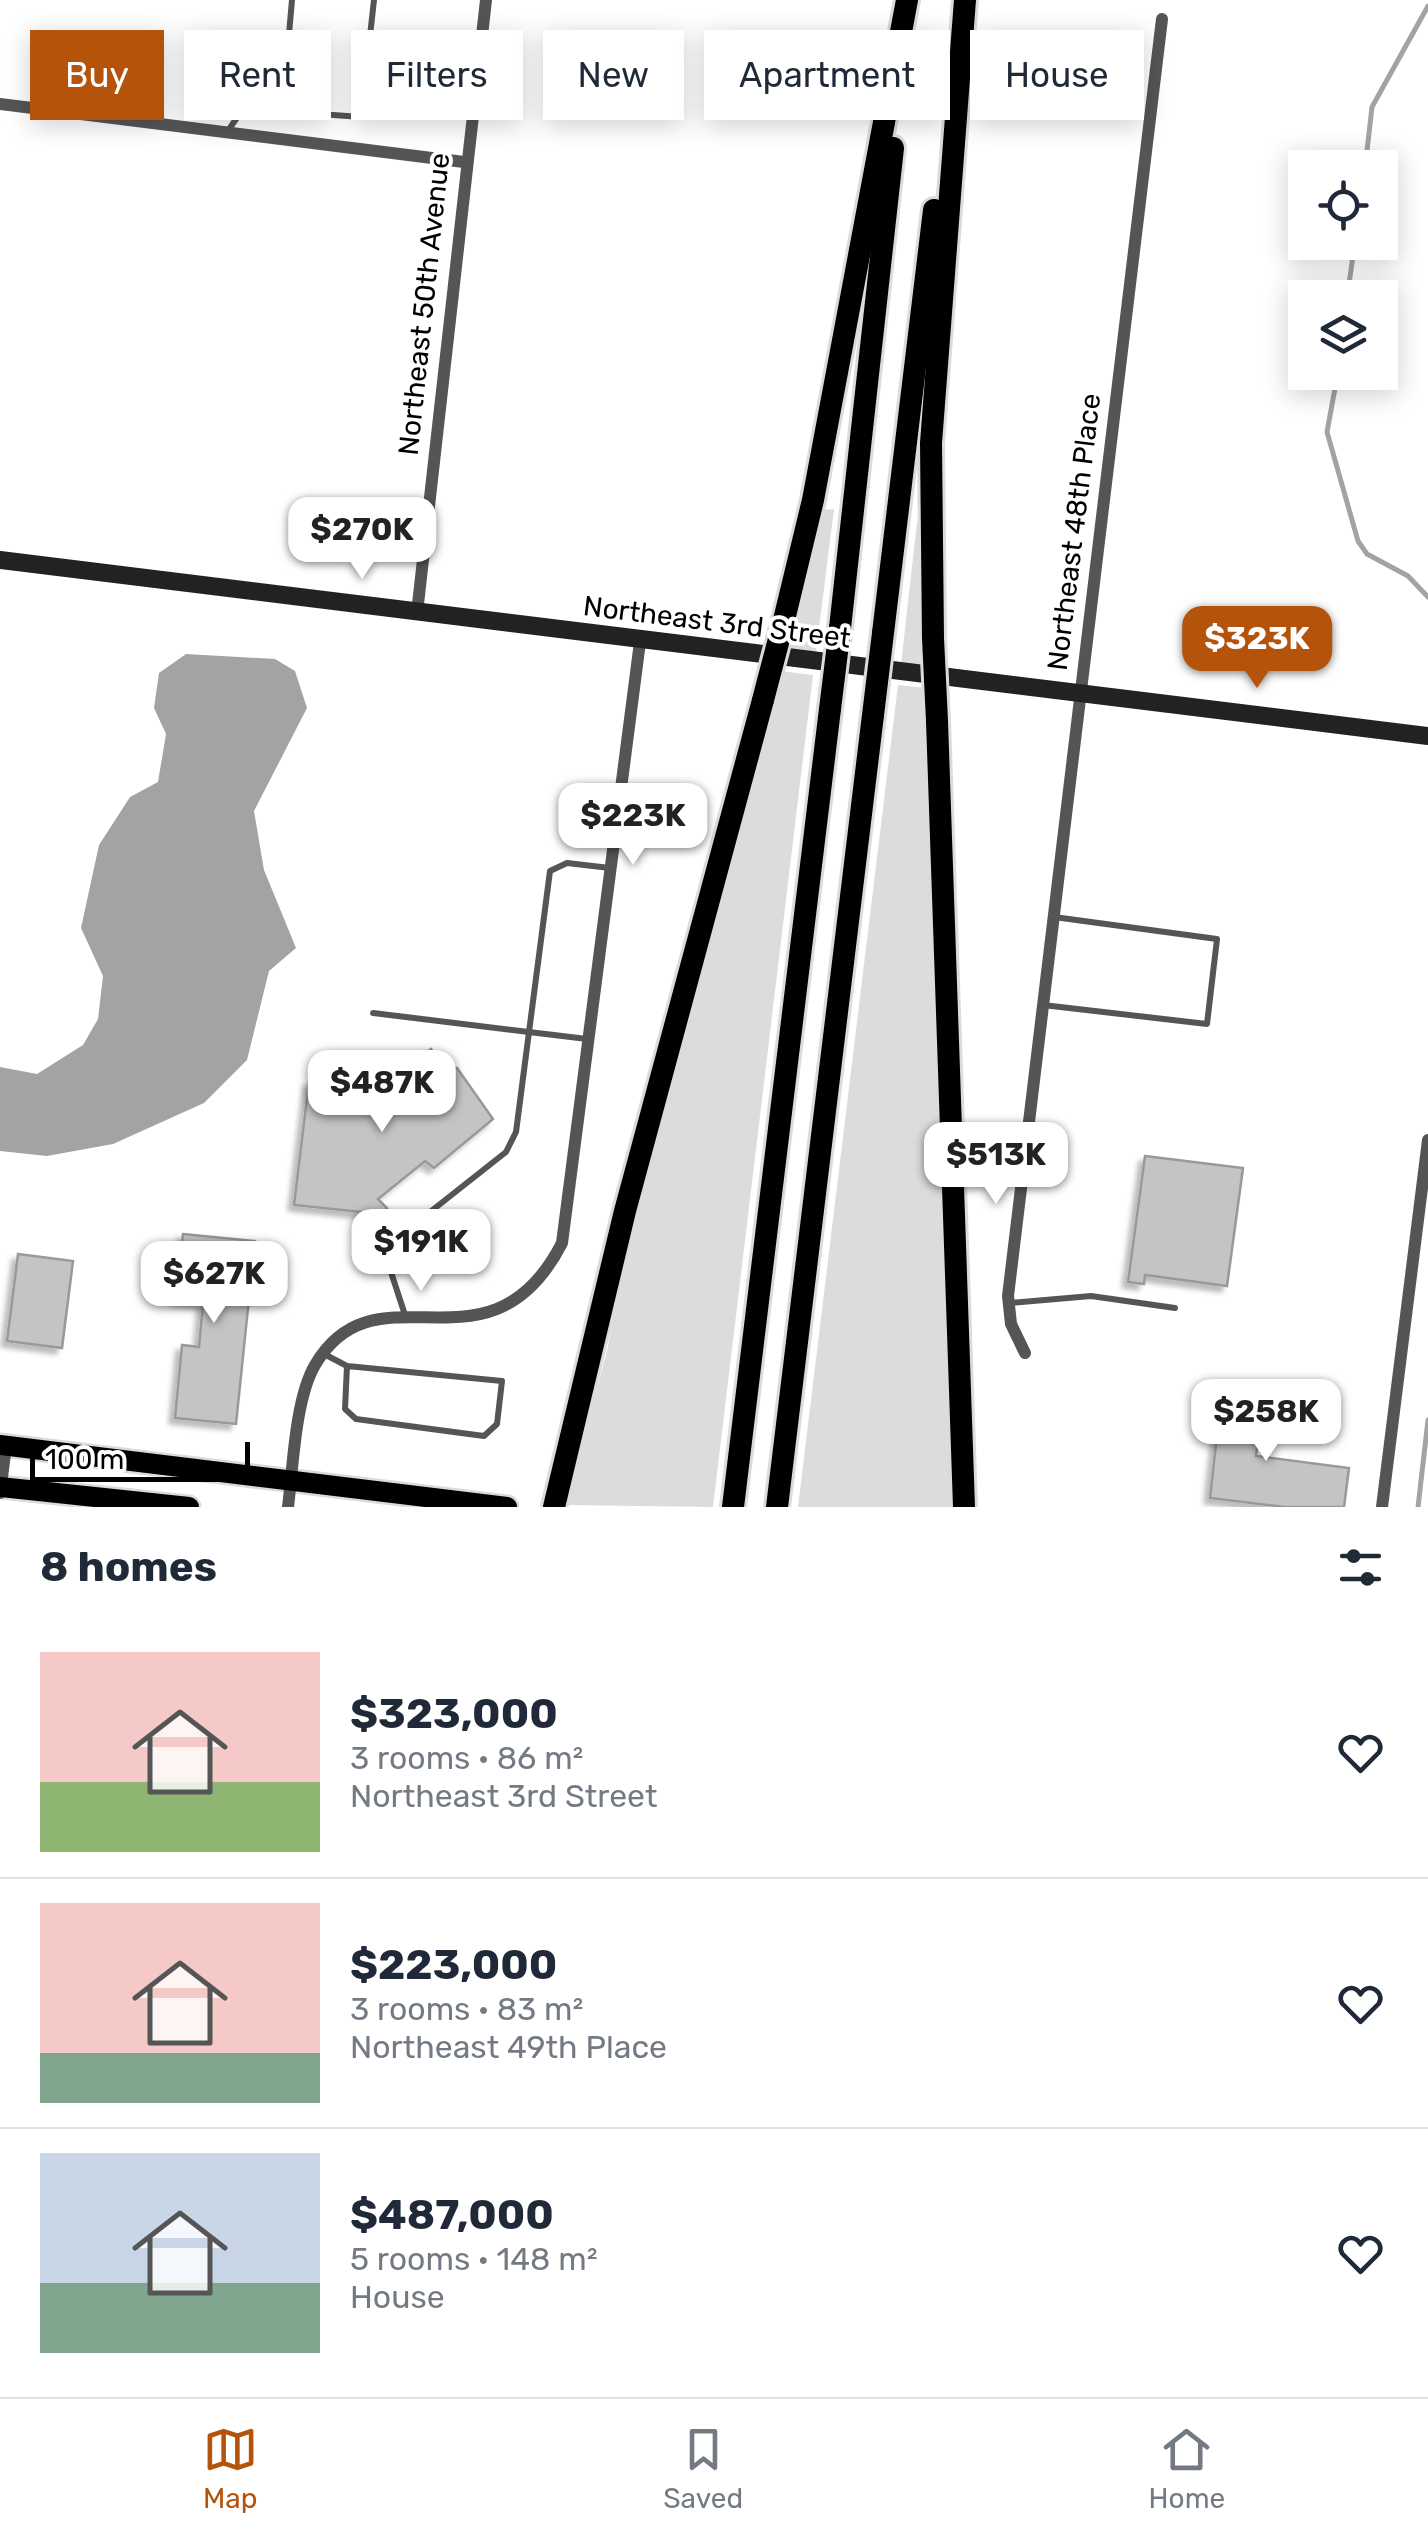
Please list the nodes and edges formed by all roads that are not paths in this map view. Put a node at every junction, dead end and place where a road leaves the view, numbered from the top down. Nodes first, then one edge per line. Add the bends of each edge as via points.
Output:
1 (292, 0) edge
2 (374, 0) edge
3 (486, 0) edge
4 (908, 0) edge
5 (964, 0) edge
6 (1162, 19) dead end
7 (289, 30) edge
8 (0, 104) edge
9 (331, 116) edge
10 (235, 120) edge
11 (227, 132) junction
12 (464, 162) junction
13 (0, 560) edge
14 (416, 613) junction
15 (640, 642) junction
16 (1080, 693) junction
17 (1428, 736) edge
18 (611, 869) junction
19 (1052, 917) junction
20 (1042, 1005) junction
21 (372, 1013) dead end
22 (529, 1032) junction
23 (590, 1039) junction
24 (1428, 1140) edge
25 (1008, 1304) junction
26 (1175, 1308) dead end
27 (405, 1316) junction
28 (323, 1353) junction
29 (1025, 1353) dead end
30 (347, 1366) junction
31 (3, 1446) edge
32 (291, 1480) junction
33 (0, 1487) edge
34 (0, 1496) edge
35 (189, 1507) edge
36 (288, 1507) edge
37 (507, 1507) edge
38 (554, 1507) edge
39 (733, 1507) edge
40 (778, 1507) edge
41 (964, 1507) edge
42 (1382, 1507) edge

1 - 7 lane
2 - 9 lane via 362,118
3 - 12 street, Northeast 50th Avenue
4 - 38 highway, bridge via 813,500 624,1211
4 - 39 highway, bridge
5 - 40 highway, bridge
5 - 41 highway, bridge via 931,444
6 - 16 street, Northeast 48th Place
8 - 11 street
10 - 11 lane
11 - 12 street
12 - 14 street, Northeast 50th Avenue
13 - 14 street, Northeast 3rd Street
14 - 15 street, Northeast 3rd Street
15 - 16 street, Northeast 3rd Street
15 - 18 street
16 - 17 street, Northeast 3rd Street
16 - 19 street, Northeast 48th Place
18 - 22 lane via 567,862 550,871
18 - 23 street
19 - 20 street, Northeast 48th Place
19 - 20 lane via 1214,936 1218,942 1206,1026
20 - 25 street, Northeast 48th Place
21 - 22 lane
22 - 23 lane
22 - 27 lane via 516,1132 506,1152 392,1242 390,1266
23 - 27 street via 562,1244 533,1289 479,1317
24 - 42 street
25 - 26 lane via 1091,1296
25 - 29 street
27 - 28 street via 346,1331
28 - 30 lane
28 - 32 street via 306,1387
30 - 30 lane via 345,1409 356,1418 484,1436 497,1424 502,1381
31 - 32 main road
31 - 33 street
32 - 36 street
32 - 37 main road
33 - 34 street
33 - 35 main road

